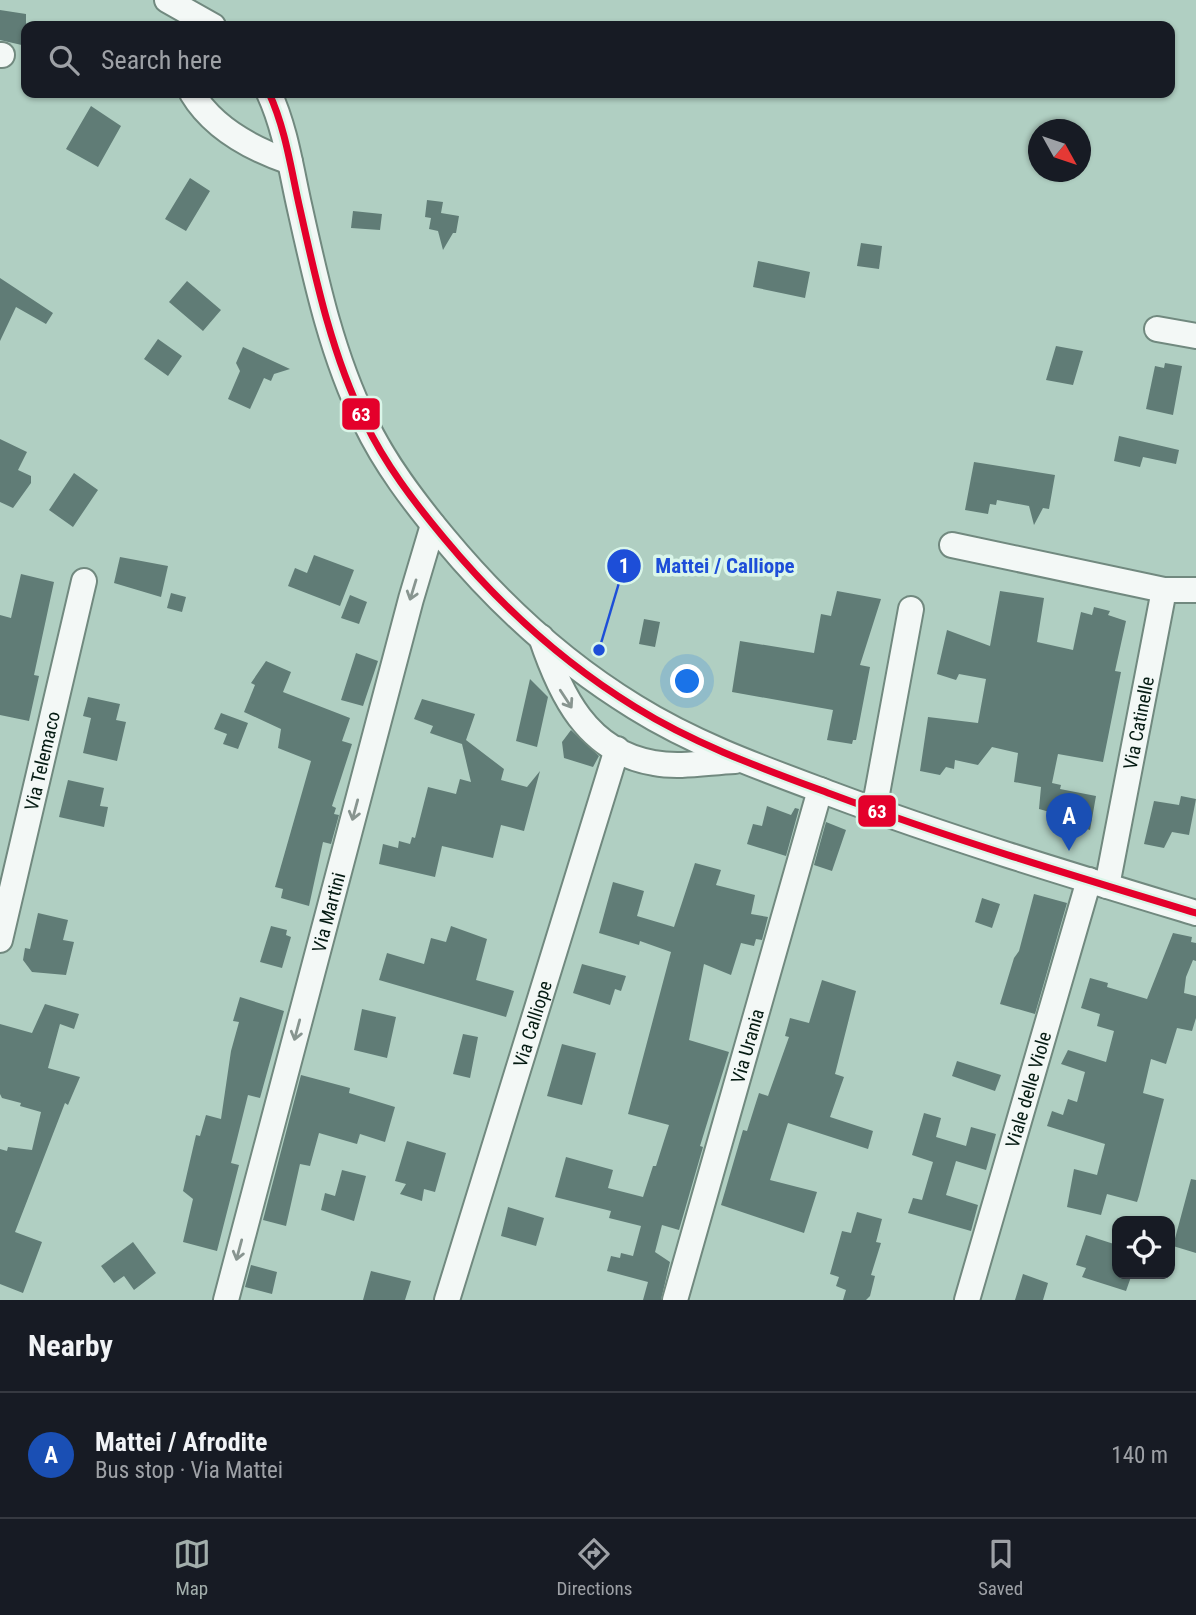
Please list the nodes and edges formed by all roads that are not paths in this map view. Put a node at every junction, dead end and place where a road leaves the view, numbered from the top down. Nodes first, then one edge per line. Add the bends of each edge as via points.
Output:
1 (174, 10) edge
2 (201, 21) edge
3 (195, 98) edge
4 (271, 98) edge
5 (290, 162) junction
6 (1157, 329) dead end
7 (1196, 336) edge
8 (433, 525) junction
9 (952, 545) dead end
10 (84, 581) dead end
11 (1164, 590) junction
12 (1196, 590) edge
13 (911, 609) dead end
14 (541, 636) junction
15 (617, 749) junction
16 (740, 760) junction
17 (820, 790) junction
18 (874, 810) junction
19 (1098, 883) junction
20 (1196, 914) edge
21 (0, 940) edge
22 (226, 1300) edge
23 (447, 1300) edge
24 (675, 1300) edge
25 (967, 1300) edge

1 - 2 street
3 - 5 street via 204,112 258,151
4 - 5 street
5 - 8 street via 319,290 353,397 385,458
6 - 7 street
8 - 14 street via 482,581
8 -> 22 street, Via Martini
9 - 11 street
10 - 21 street, Via Telemaco
11 - 12 street
11 - 19 street, Via Catinelle
13 - 18 street
14 -> 15 street via 557,684 570,705
14 - 16 street via 635,707
15 - 16 street via 655,763
15 - 23 street, Via Calliope
16 - 17 street
17 - 18 street
17 - 24 street, Via Urania
18 - 19 street
19 - 20 street
19 - 25 street, Viale delle Viole

